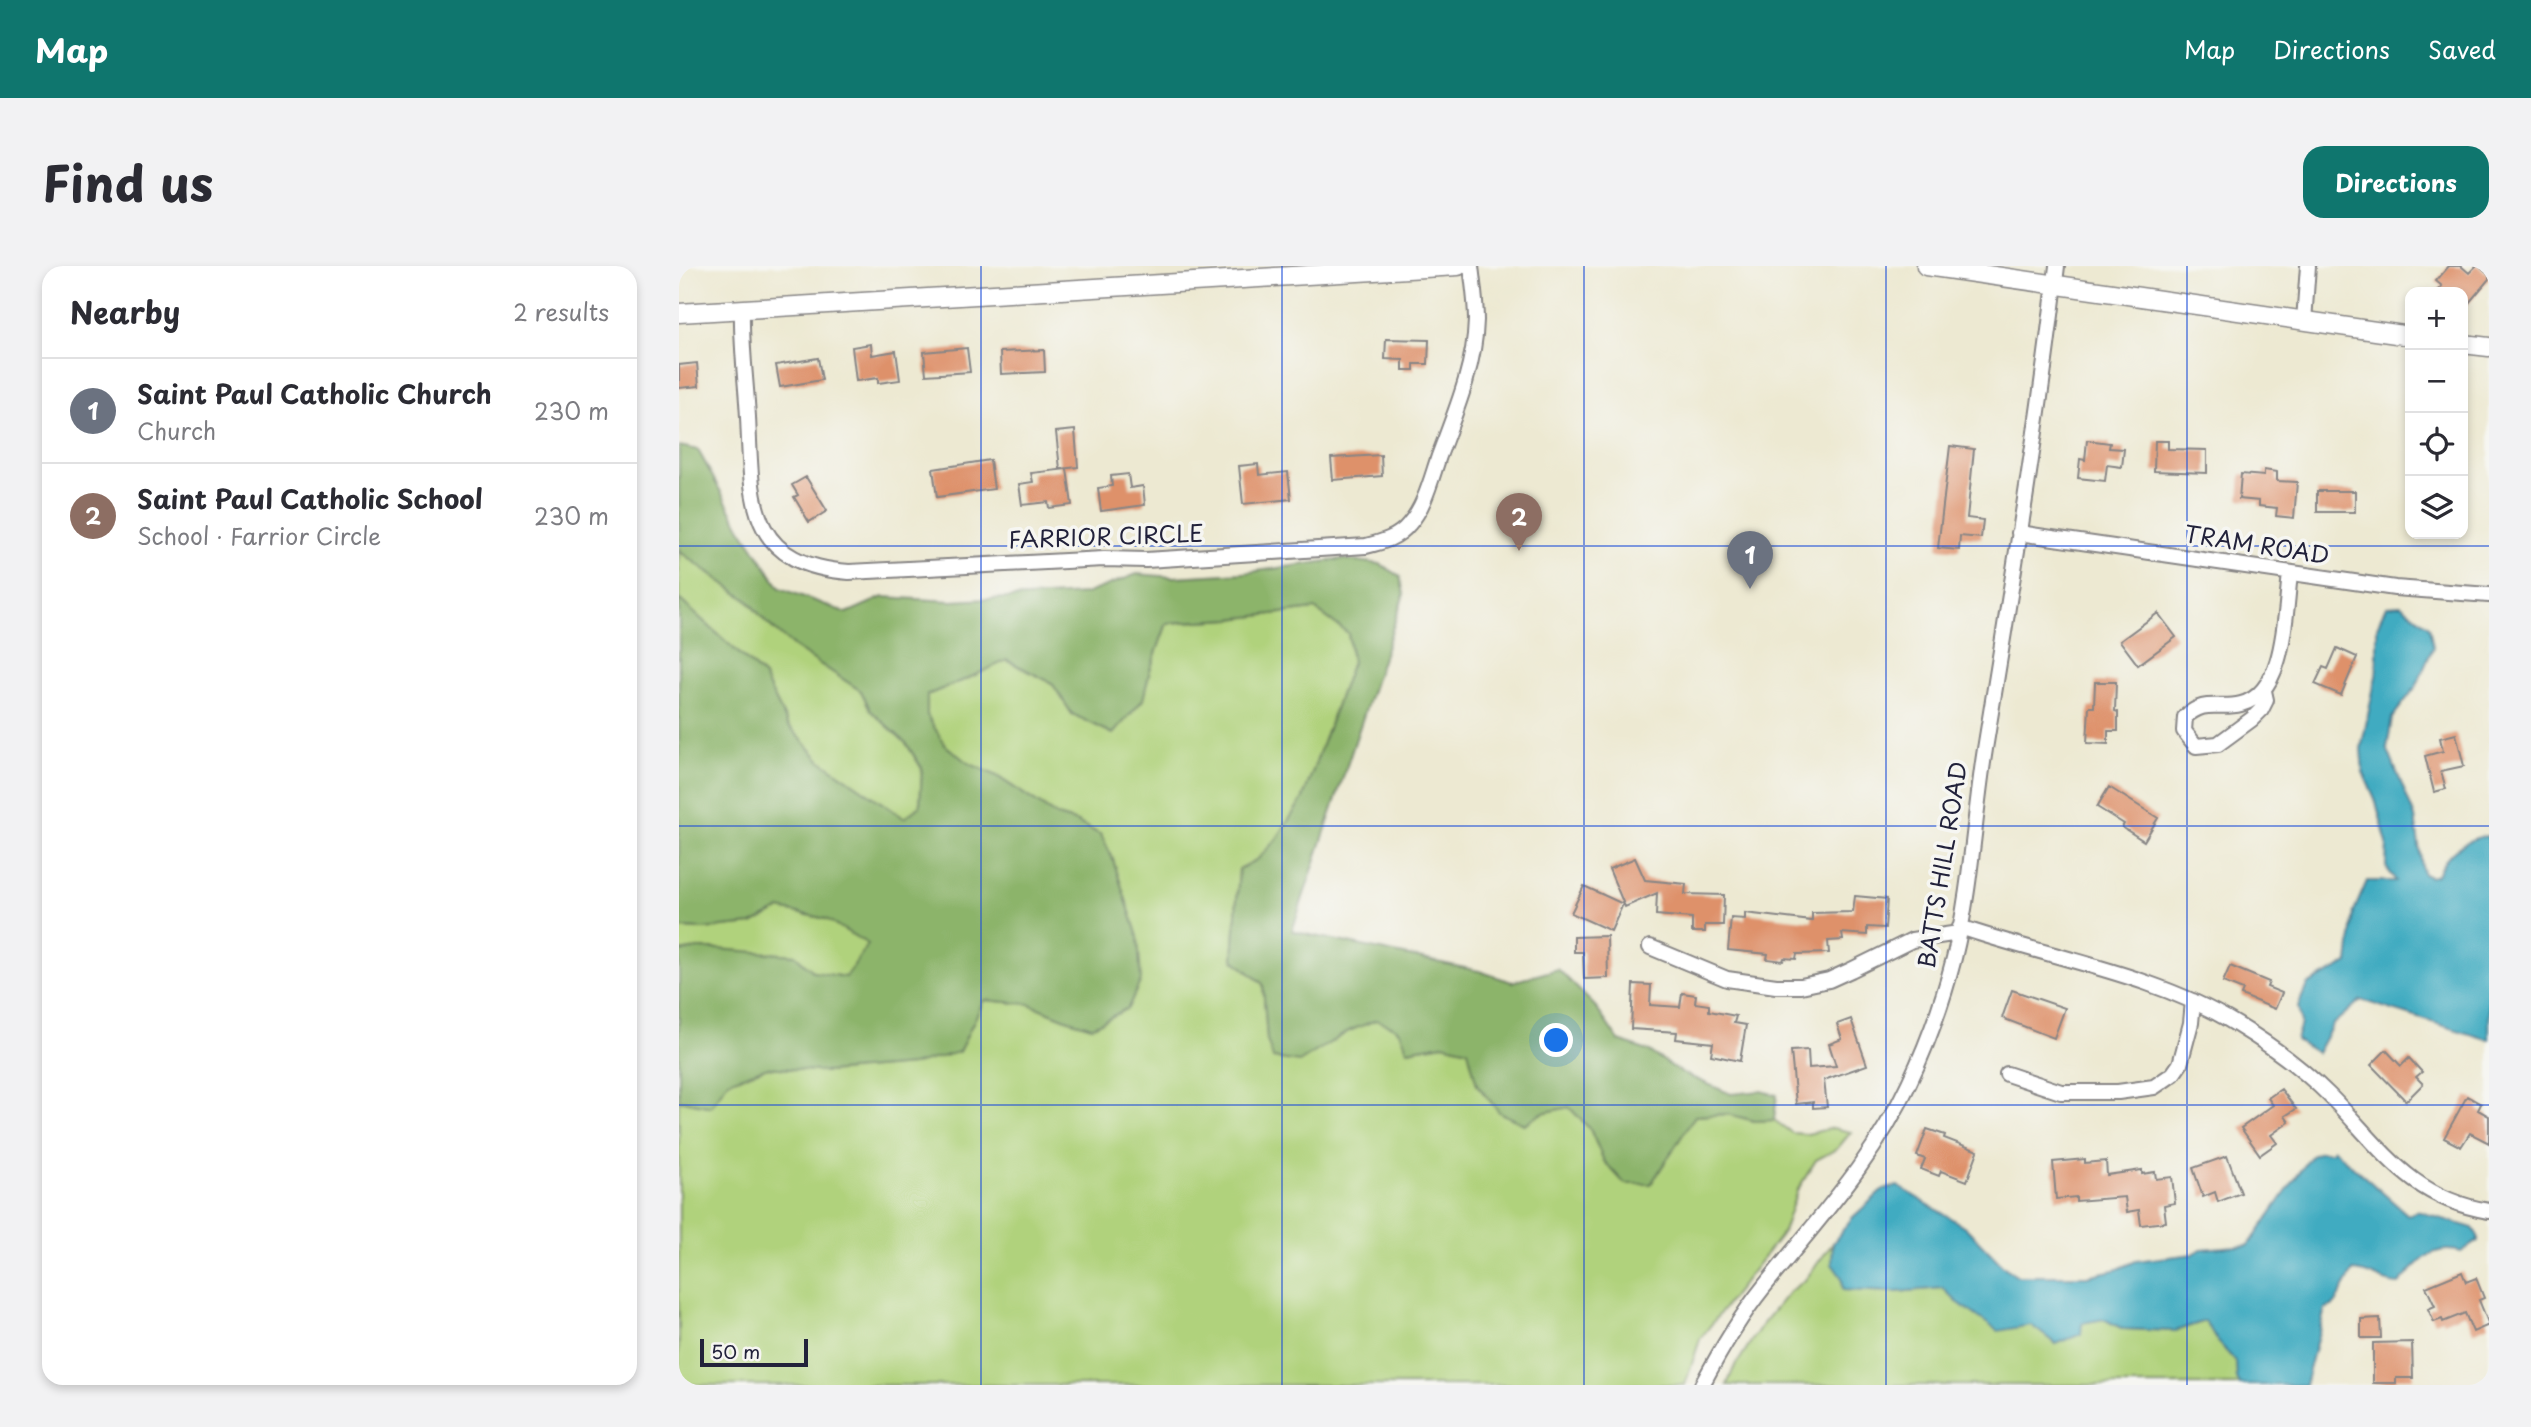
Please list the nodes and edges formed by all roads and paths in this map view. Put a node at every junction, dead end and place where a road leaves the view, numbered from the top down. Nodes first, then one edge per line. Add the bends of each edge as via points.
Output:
1 (1458, 266) edge
2 (1471, 266) edge
3 (1926, 266) edge
4 (2057, 266) edge
5 (2308, 266) edge
6 (1366, 269) edge
7 (2055, 286) junction
8 (742, 310) junction
9 (679, 313) edge
10 (2304, 321) junction
11 (2405, 335) edge
12 (2468, 345) edge
13 (2489, 348) edge
14 (2019, 533) junction
15 (2290, 574) junction
16 (2489, 595) edge
17 (2264, 691) junction
18 (1959, 930) junction
19 (1650, 947) dead end
20 (2193, 1001) junction
21 (2007, 1073) dead end
22 (2489, 1211) edge
23 (1702, 1385) edge

1 - 6 street
2 - 8 street, FARRIOR CIRCLE via 1476,320 1471,359 1428,487 1408,526 1366,546 1146,560 849,572 823,570 790,557 769,537 755,508
3 - 7 street
4 - 7 street, BATTS HILL ROAD
5 - 10 street
6 - 8 street
7 - 10 street
7 - 14 street, BATTS HILL ROAD
8 - 9 street
10 - 11 street
12 - 13 street
14 - 15 street, TRAM ROAD
14 - 18 street, BATTS HILL ROAD
15 - 16 street, TRAM ROAD
15 - 17 street via 2277,668
17 - 17 street via 2239,705 2196,708 2185,717 2184,731 2196,746 2218,744 2261,710
18 - 19 street via 1912,940 1829,980 1801,986 1727,979
18 - 20 street via 2153,985
18 - 23 street, BATTS HILL ROAD via 1927,1043 1889,1123 1842,1193 1746,1311
20 - 21 street via 2180,1064 2154,1087 2061,1092
20 - 22 street via 2238,1025 2308,1076 2379,1151 2419,1185 2462,1205

